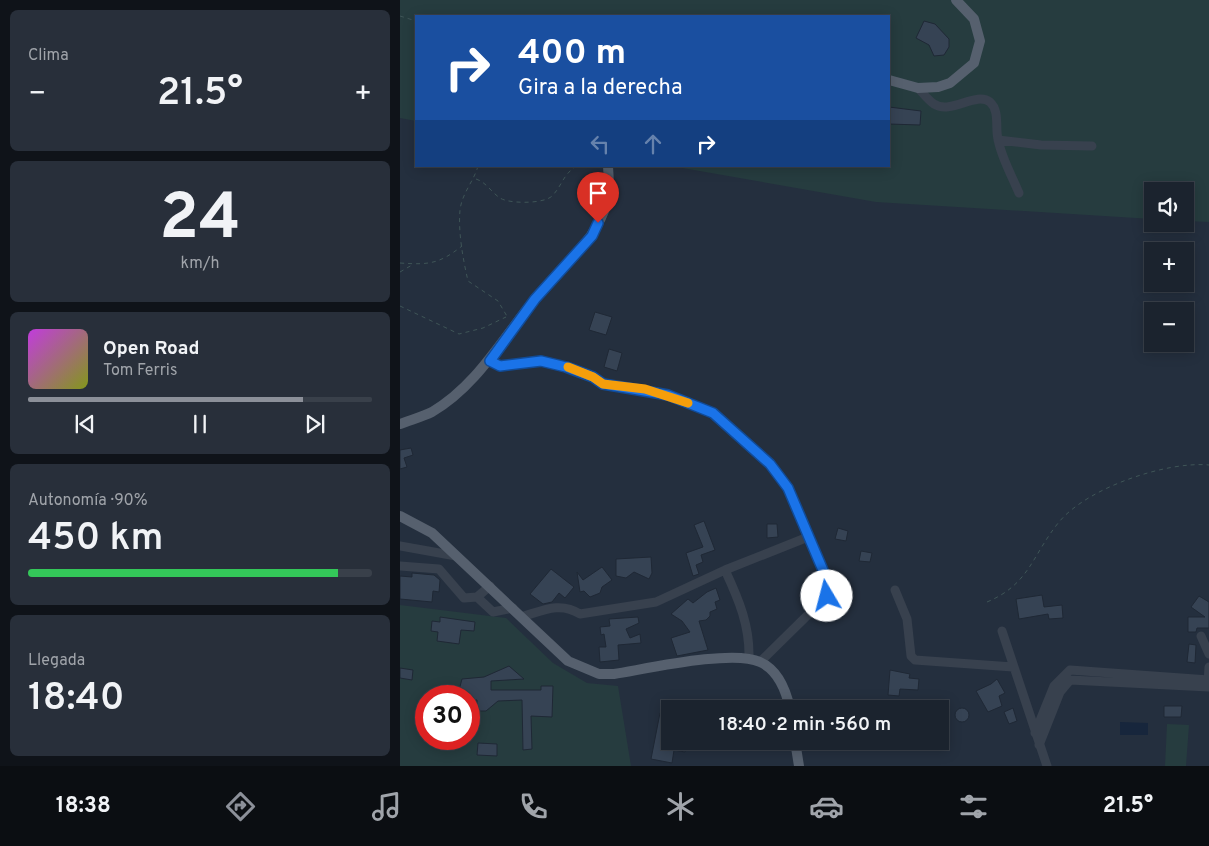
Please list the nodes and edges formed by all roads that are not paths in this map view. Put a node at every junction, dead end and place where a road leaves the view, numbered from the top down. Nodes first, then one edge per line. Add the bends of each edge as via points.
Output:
1 (956, 0) edge
2 (890, 80) edge
3 (918, 88) junction
4 (998, 140) junction
5 (1092, 146) dead end
6 (608, 167) edge
7 (1019, 193) dead end
8 (490, 361) junction
9 (400, 424) edge
10 (400, 516) edge
11 (808, 537) junction
12 (400, 546) edge
13 (456, 556) junction
14 (400, 566) edge
15 (725, 570) junction
16 (490, 586) junction
17 (895, 590) dead end
18 (477, 597) junction
19 (513, 608) junction
20 (521, 617) junction
21 (1002, 631) dead end
22 (1201, 636) dead end
23 (1209, 654) edge
24 (749, 659) junction
25 (760, 662) junction
26 (1013, 667) junction
27 (1209, 667) edge
28 (1209, 683) edge
29 (1057, 689) junction
30 (787, 700) edge
31 (1035, 733) junction
32 (1039, 745) junction
33 (796, 750) edge
34 (799, 766) edge
35 (1046, 766) edge

1 - 3 main road via 974,19 980,41 974,62 950,83
2 - 3 main road
3 - 4 street via 940,106 982,99 990,102 995,112
4 - 5 street
4 - 7 street
6 - 8 main road via 605,210 592,236 535,299
8 - 9 main road via 450,400 431,412
8 - 11 street via 500,366 541,361 593,377 603,384 668,395 713,413 770,464 788,488
10 - 13 main road via 432,533
11 - 15 street
11 - 25 street via 828,582 827,596
12 - 13 street
13 - 16 main road
14 - 18 street via 439,569 464,598
15 - 20 street via 656,602 580,614 559,606
15 - 24 street via 745,616 750,638
16 - 18 street
16 - 19 main road
17 - 26 street via 907,619 914,660
18 - 19 street via 494,612
19 - 20 main road
20 - 24 main road via 568,661 599,674 718,659
21 - 26 street
22 - 23 street
24 - 25 main road
25 - 30 main road via 780,680
26 - 31 street
27 - 28 street
28 - 29 street via 1070,670
29 - 31 street
29 - 32 street
31 - 32 street
32 - 35 street
33 - 34 main road

